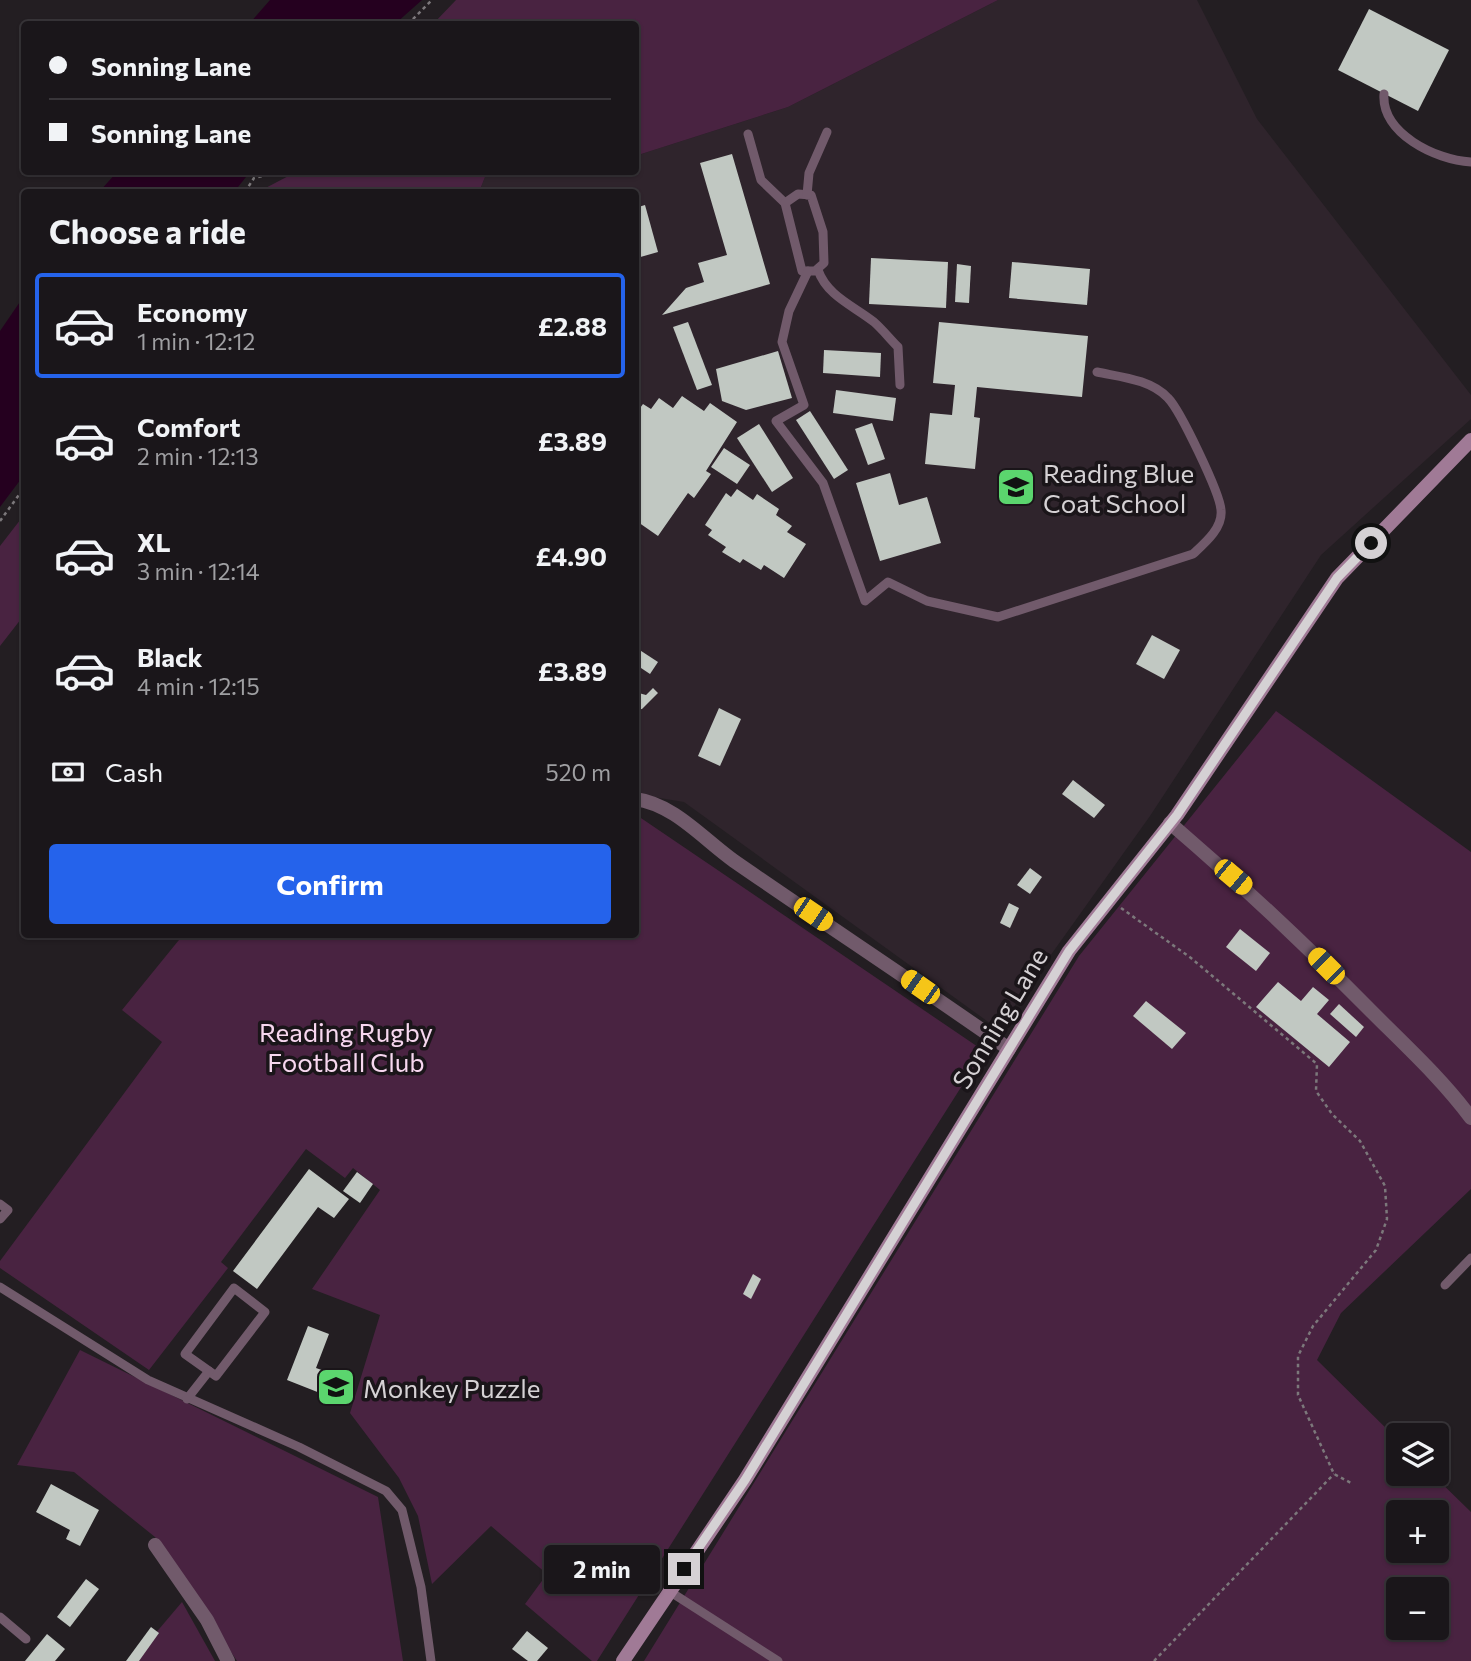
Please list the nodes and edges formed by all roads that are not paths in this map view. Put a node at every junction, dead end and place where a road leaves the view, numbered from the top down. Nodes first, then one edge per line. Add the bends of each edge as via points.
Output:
1 (1384, 94) dead end
2 (827, 132) dead end
3 (748, 134) dead end
4 (1471, 162) edge
5 (807, 195) junction
6 (785, 203) junction
7 (813, 270) junction
8 (1097, 372) dead end
9 (900, 385) dead end
10 (1471, 440) edge
11 (639, 798) edge
12 (1170, 823) junction
13 (1009, 1049) junction
14 (1471, 1118) edge
15 (0, 1203) edge
16 (0, 1219) edge
17 (1471, 1258) edge
18 (1445, 1285) dead end
19 (0, 1287) edge
20 (209, 1371) junction
21 (187, 1399) junction
22 (155, 1545) dead end
23 (669, 1591) junction
24 (0, 1617) edge
25 (26, 1639) dead end
26 (228, 1661) edge
27 (431, 1661) edge
28 (623, 1661) edge
29 (778, 1661) edge

1 - 4 lane via 1383,109 1407,138
2 - 5 lane via 809,173
3 - 6 lane via 761,180
5 - 6 lane via 798,194
5 - 7 lane via 811,195 823,232 824,263
6 - 7 lane via 802,271
7 - 8 lane via 789,311 782,342 804,405 776,421 823,483 865,601 888,582 927,601 998,617 1193,554 1213,535 1222,512 1214,485 1168,398 1143,382
7 - 9 lane via 842,301 898,347
10 - 12 main road, Sonning Lane via 1337,578
11 - 13 street via 683,820 732,859
12 - 13 main road, Sonning Lane via 1069,951
12 - 14 street via 1308,947 1447,1086
13 - 23 main road, Sonning Lane via 745,1480
15 - 16 lane via 8,1210
17 - 18 lane
19 - 21 lane via 93,1348
20 - 20 lane via 185,1354 234,1288 265,1312 216,1376
20 - 21 lane
21 - 27 lane via 386,1491 402,1510 421,1587
22 - 26 street via 207,1620
23 - 28 main road, Sonning Lane
23 - 29 lane
24 - 25 lane

